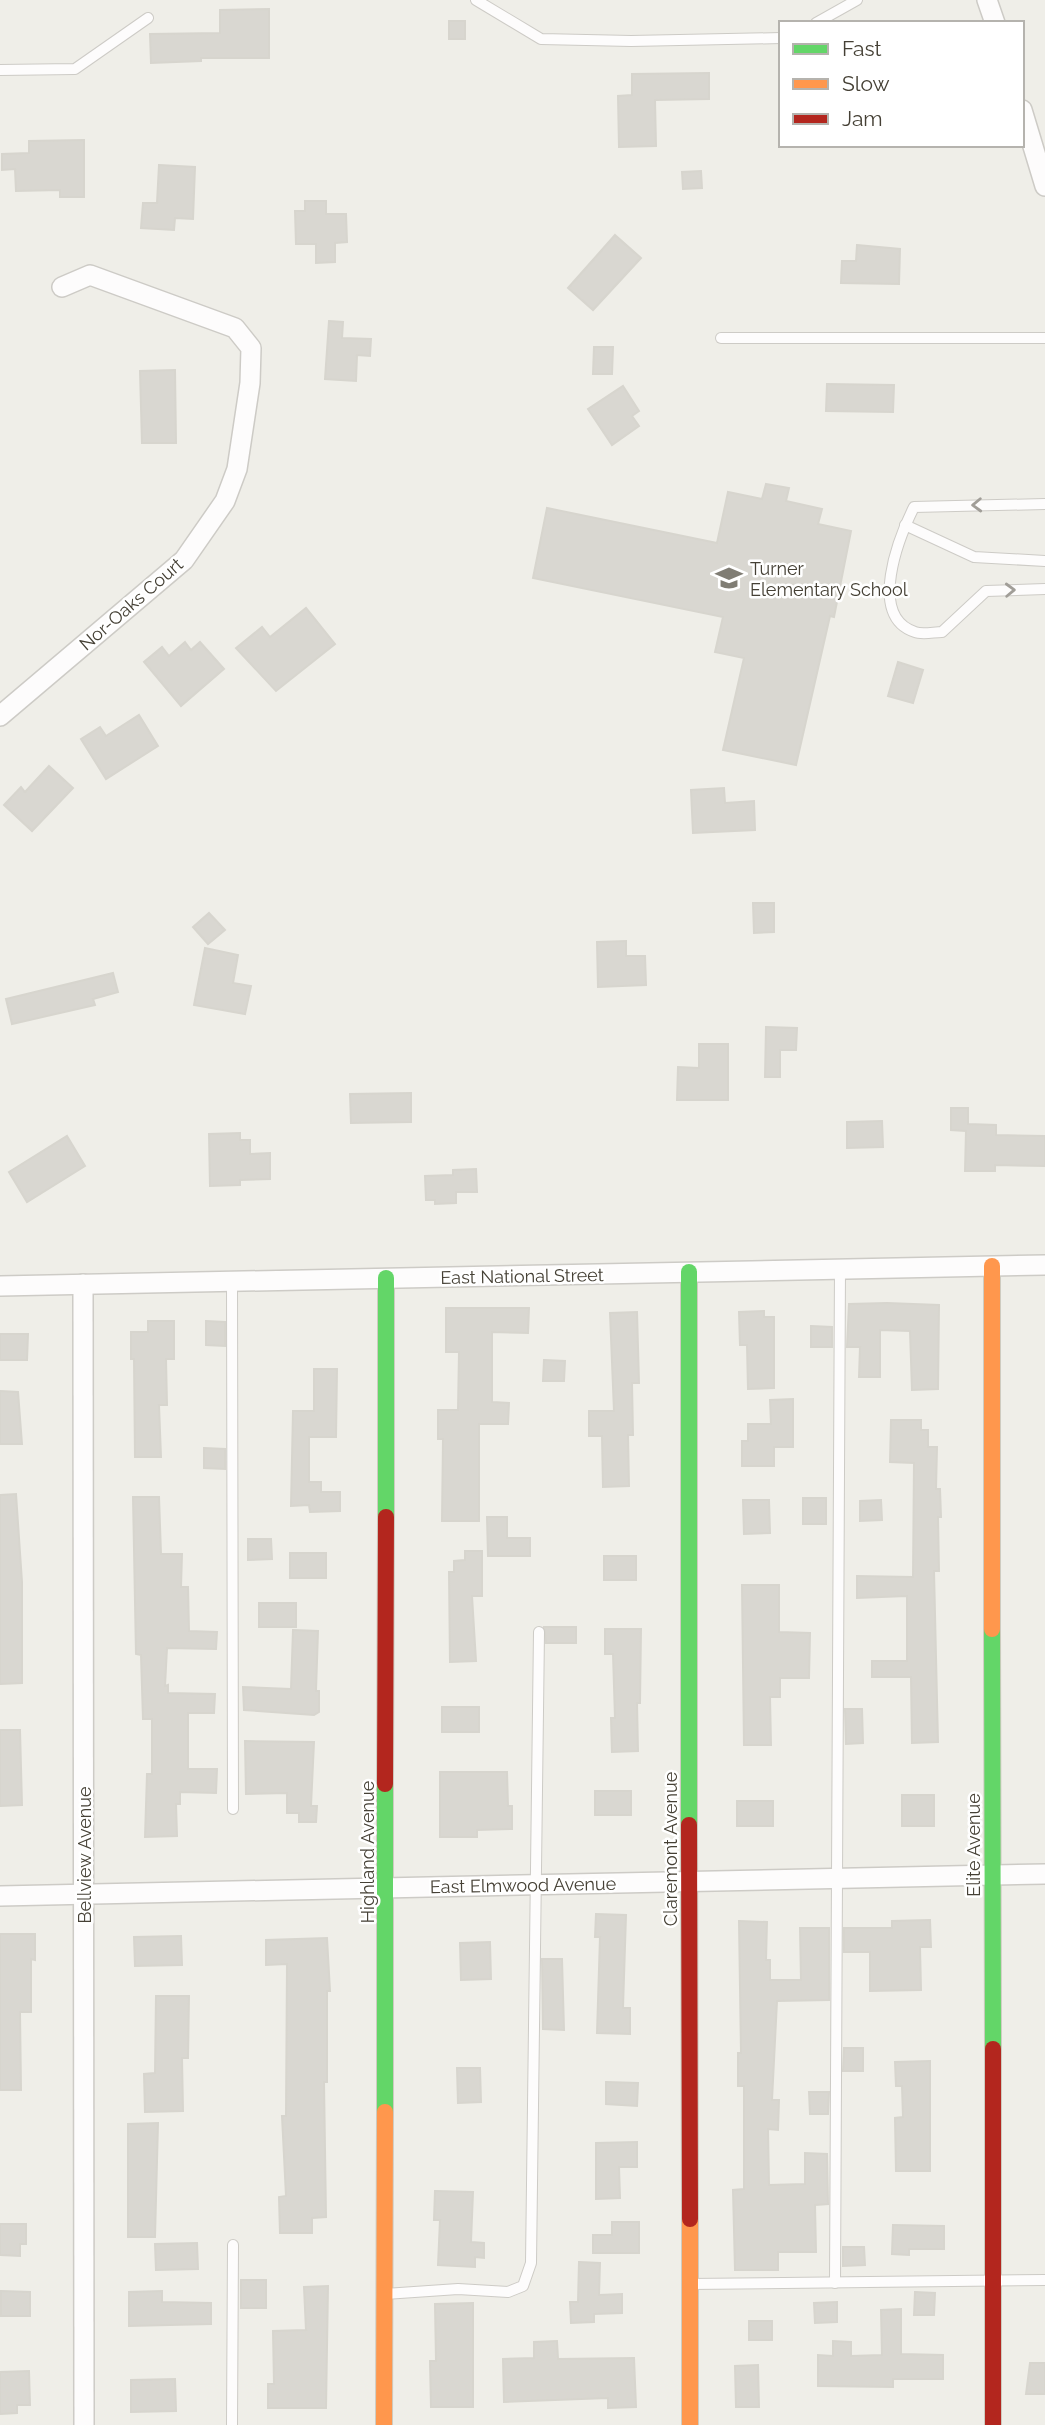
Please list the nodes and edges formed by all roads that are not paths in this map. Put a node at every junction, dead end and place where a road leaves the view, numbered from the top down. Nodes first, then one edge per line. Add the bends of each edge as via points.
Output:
1 (476, 0) edge
2 (857, 0) edge
3 (987, 0) edge
4 (148, 18) dead end
5 (820, 21) edge
6 (994, 21) edge
7 (779, 38) edge
8 (0, 70) edge
9 (1024, 117) edge
10 (1045, 186) edge
11 (62, 287) dead end
12 (721, 338) dead end
13 (1045, 338) edge
14 (1045, 503) edge
15 (905, 525) junction
16 (1045, 561) edge
17 (1045, 589) edge
18 (0, 716) edge
19 (1045, 1265) edge
20 (992, 1266) junction
21 (840, 1269) junction
22 (689, 1272) junction
23 (386, 1278) junction
24 (232, 1282) junction
25 (83, 1284) junction
26 (0, 1286) edge
27 (539, 1632) dead end
28 (233, 1809) dead end
29 (1045, 1874) edge
30 (993, 1876) junction
31 (837, 1879) junction
32 (690, 1882) junction
33 (536, 1885) junction
34 (387, 1888) junction
35 (84, 1894) junction
36 (0, 1896) edge
37 (233, 2245) dead end
38 (1045, 2280) edge
39 (993, 2281) junction
40 (835, 2283) junction
41 (690, 2284) junction
42 (385, 2294) junction
43 (85, 2425) edge
44 (232, 2425) edge
45 (384, 2425) edge
46 (690, 2425) edge
47 (993, 2425) edge

1 - 7 lane via 541,39
2 - 5 lane
3 - 6 street
4 - 8 lane via 75,69
9 - 10 street
11 - 18 street, Nor-Oaks Court via 90,275 234,328 251,348 250,383 233,484 184,560
12 - 13 lane
14 -> 15 lane via 914,507
15 - 16 lane via 974,557
15 -> 17 lane via 888,604 897,621 916,633 942,632 986,591
19 - 20 street, East National Street
20 - 21 street, East National Street
20 - 30 street, Elite Avenue
21 - 22 street, East National Street
21 - 31 lane
22 - 23 street, East National Street
22 - 32 street, Claremont Avenue
23 - 24 street, East National Street
23 - 34 street, Highland Avenue
24 - 25 street, East National Street
24 - 28 lane
25 - 26 street, East National Street
25 - 35 street, Bellview Avenue
27 - 33 lane
29 - 30 street, East Elmwood Avenue
30 - 31 street, East Elmwood Avenue
30 - 39 street, Elite Avenue
31 - 32 street, East Elmwood Avenue
31 - 40 lane
32 - 33 street, East Elmwood Avenue
32 - 41 street, Claremont Avenue
33 - 34 street, East Elmwood Avenue
33 - 42 lane via 531,2263 523,2286 508,2292 458,2289
34 - 35 street, East Elmwood Avenue
34 - 42 street, Highland Avenue
35 - 36 street, East Elmwood Avenue
35 - 43 street, Bellview Avenue
37 - 44 lane
38 - 39 lane
39 - 40 lane
39 - 47 street, Elite Avenue
40 - 41 lane
41 - 46 street, Claremont Avenue
42 - 45 street, Highland Avenue

